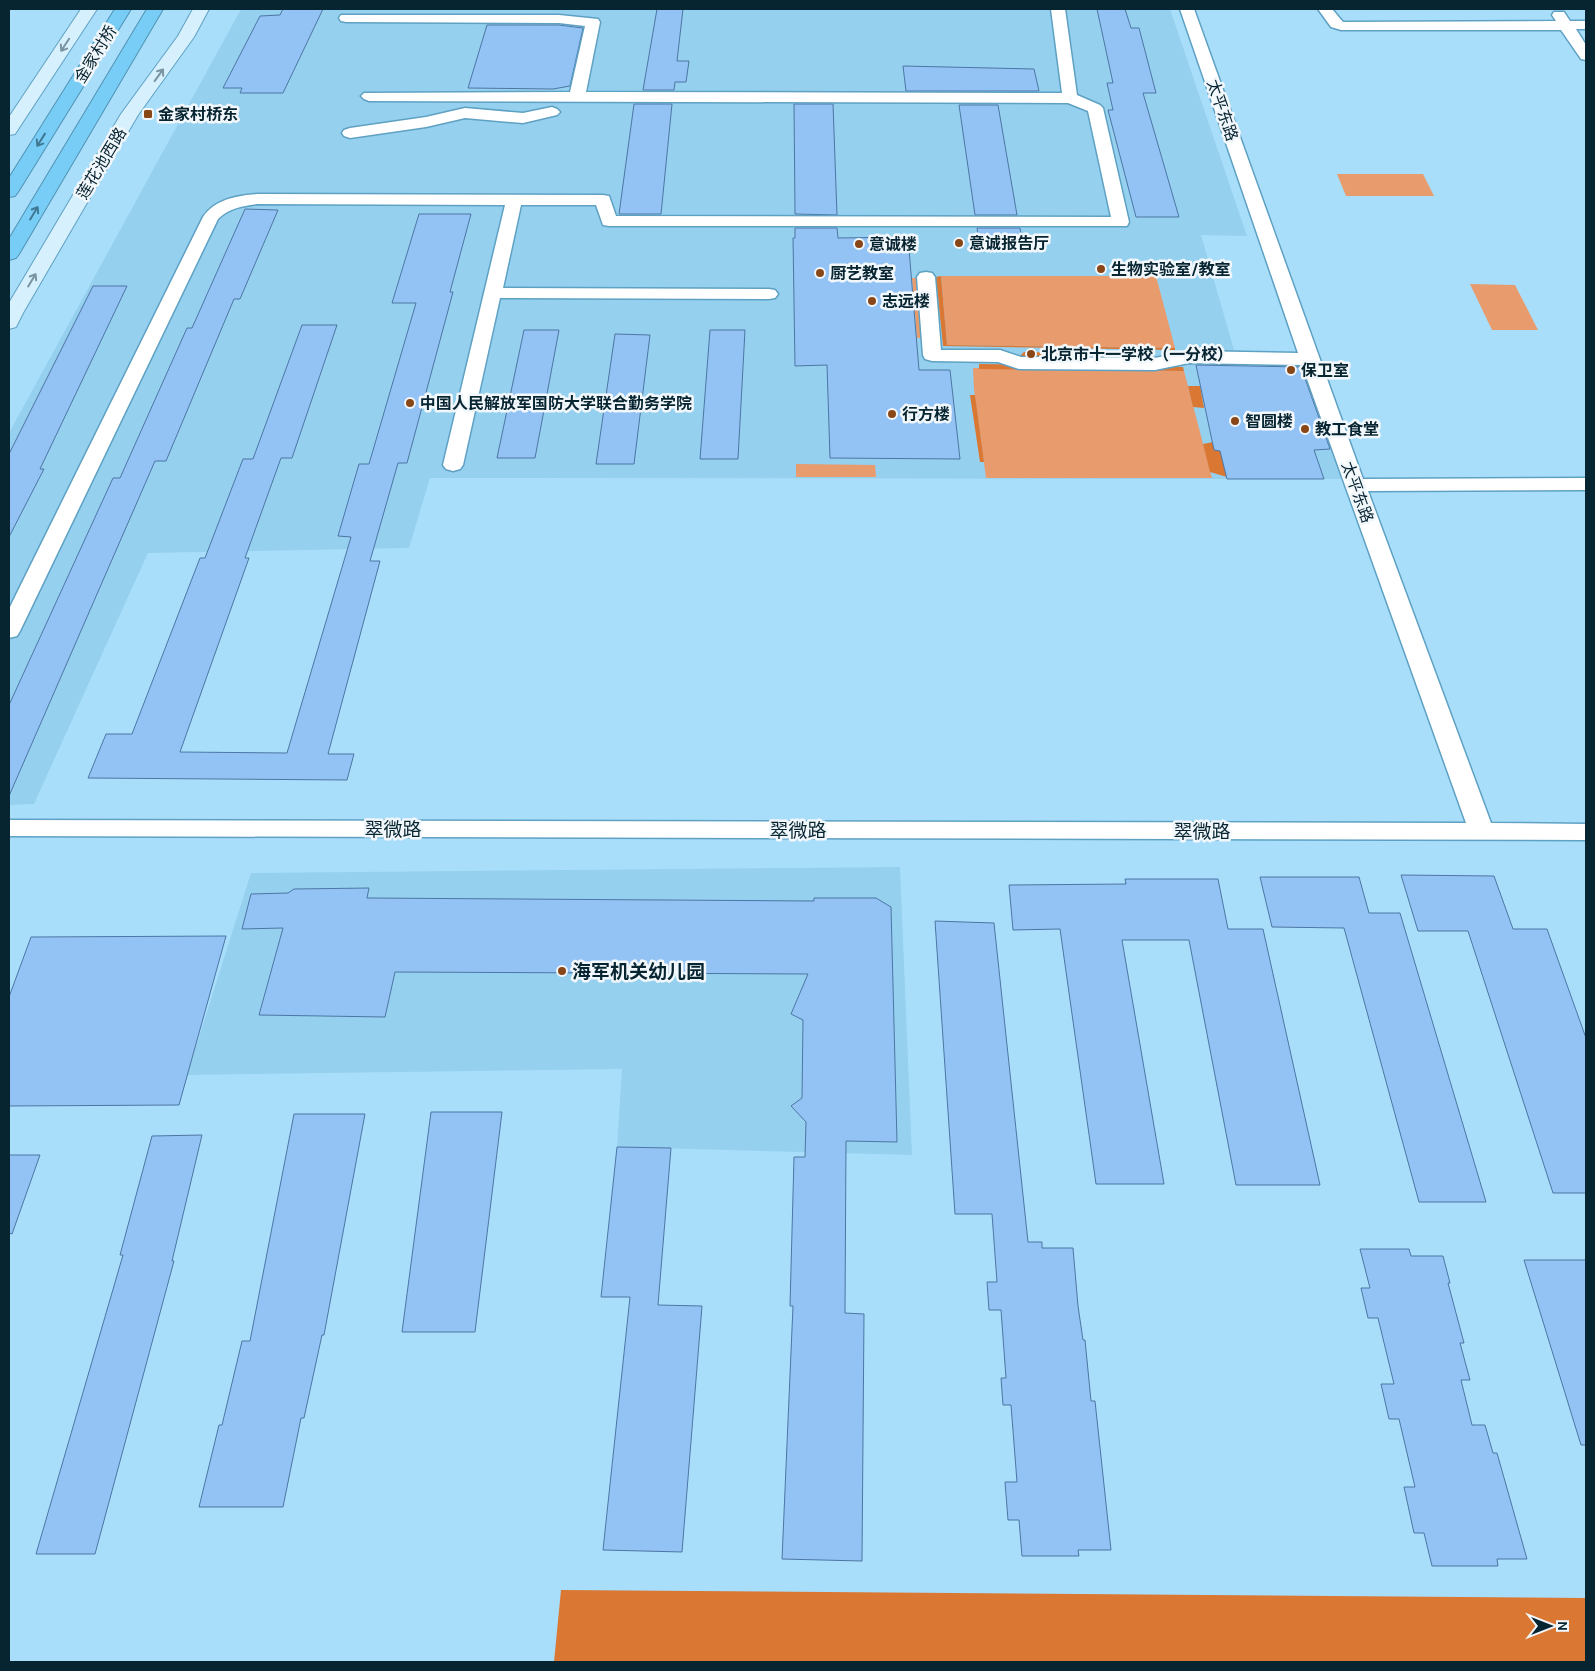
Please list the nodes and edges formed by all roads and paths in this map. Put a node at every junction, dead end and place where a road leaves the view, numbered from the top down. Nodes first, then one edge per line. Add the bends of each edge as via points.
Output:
1 (89, 9) edge
2 (123, 9) edge
3 (155, 9) edge
4 (201, 9) edge
5 (1058, 9) edge
6 (1187, 9) edge
7 (1326, 9) edge
8 (1555, 9) edge
9 (502, 14) edge
10 (346, 18) dead end
11 (1566, 25) junction
12 (1586, 25) edge
13 (1586, 56) edge
14 (369, 96) dead end
15 (434, 96) junction
16 (577, 96) junction
17 (1070, 98) junction
18 (101, 100) joint
19 (552, 112) dead end
20 (426, 122) junction
21 (9, 130) edge
22 (350, 133) dead end
23 (9, 192) edge
24 (514, 200) junction
25 (9, 254) edge
26 (926, 277) dead end
27 (493, 293) junction
28 (769, 294) dead end
29 (9, 323) edge
30 (1309, 359) junction
31 (453, 465) dead end
32 (1356, 485) junction
33 (1585, 487) edge
34 (9, 631) edge
35 (9, 828) edge
36 (1482, 832) junction
37 (1586, 832) edge

1 -> 21 street
2 -> 23 highway, 金家村桥
3 - 18 highway, 金家村桥
29 -> 4 street, 莲花池西路 via 130,114 186,37
5 - 17 street
6 - 30 street, 太平东路
7 - 11 street via 1341,26
8 - 11 street
9 - 10 street
9 - 16 street via 593,22
11 - 12 street
11 - 13 street
14 - 15 street
15 - 16 street
15 - 20 street
16 - 17 street
17 - 24 street via 1095,108 1121,222 609,221 603,200
25 -> 18 highway, 莲花池西路
19 - 20 street via 523,118 465,113
20 - 22 street
24 - 27 street
24 - 34 street via 257,199 218,208 210,217
26 - 30 street via 932,354 1000,356 1019,363 1155,364 1189,358
27 - 28 street
27 - 31 street
30 - 32 street, 太平东路
32 - 33 street
32 - 36 street, 太平东路
35 - 36 street, 翠微路
36 - 37 street, 翠微路

